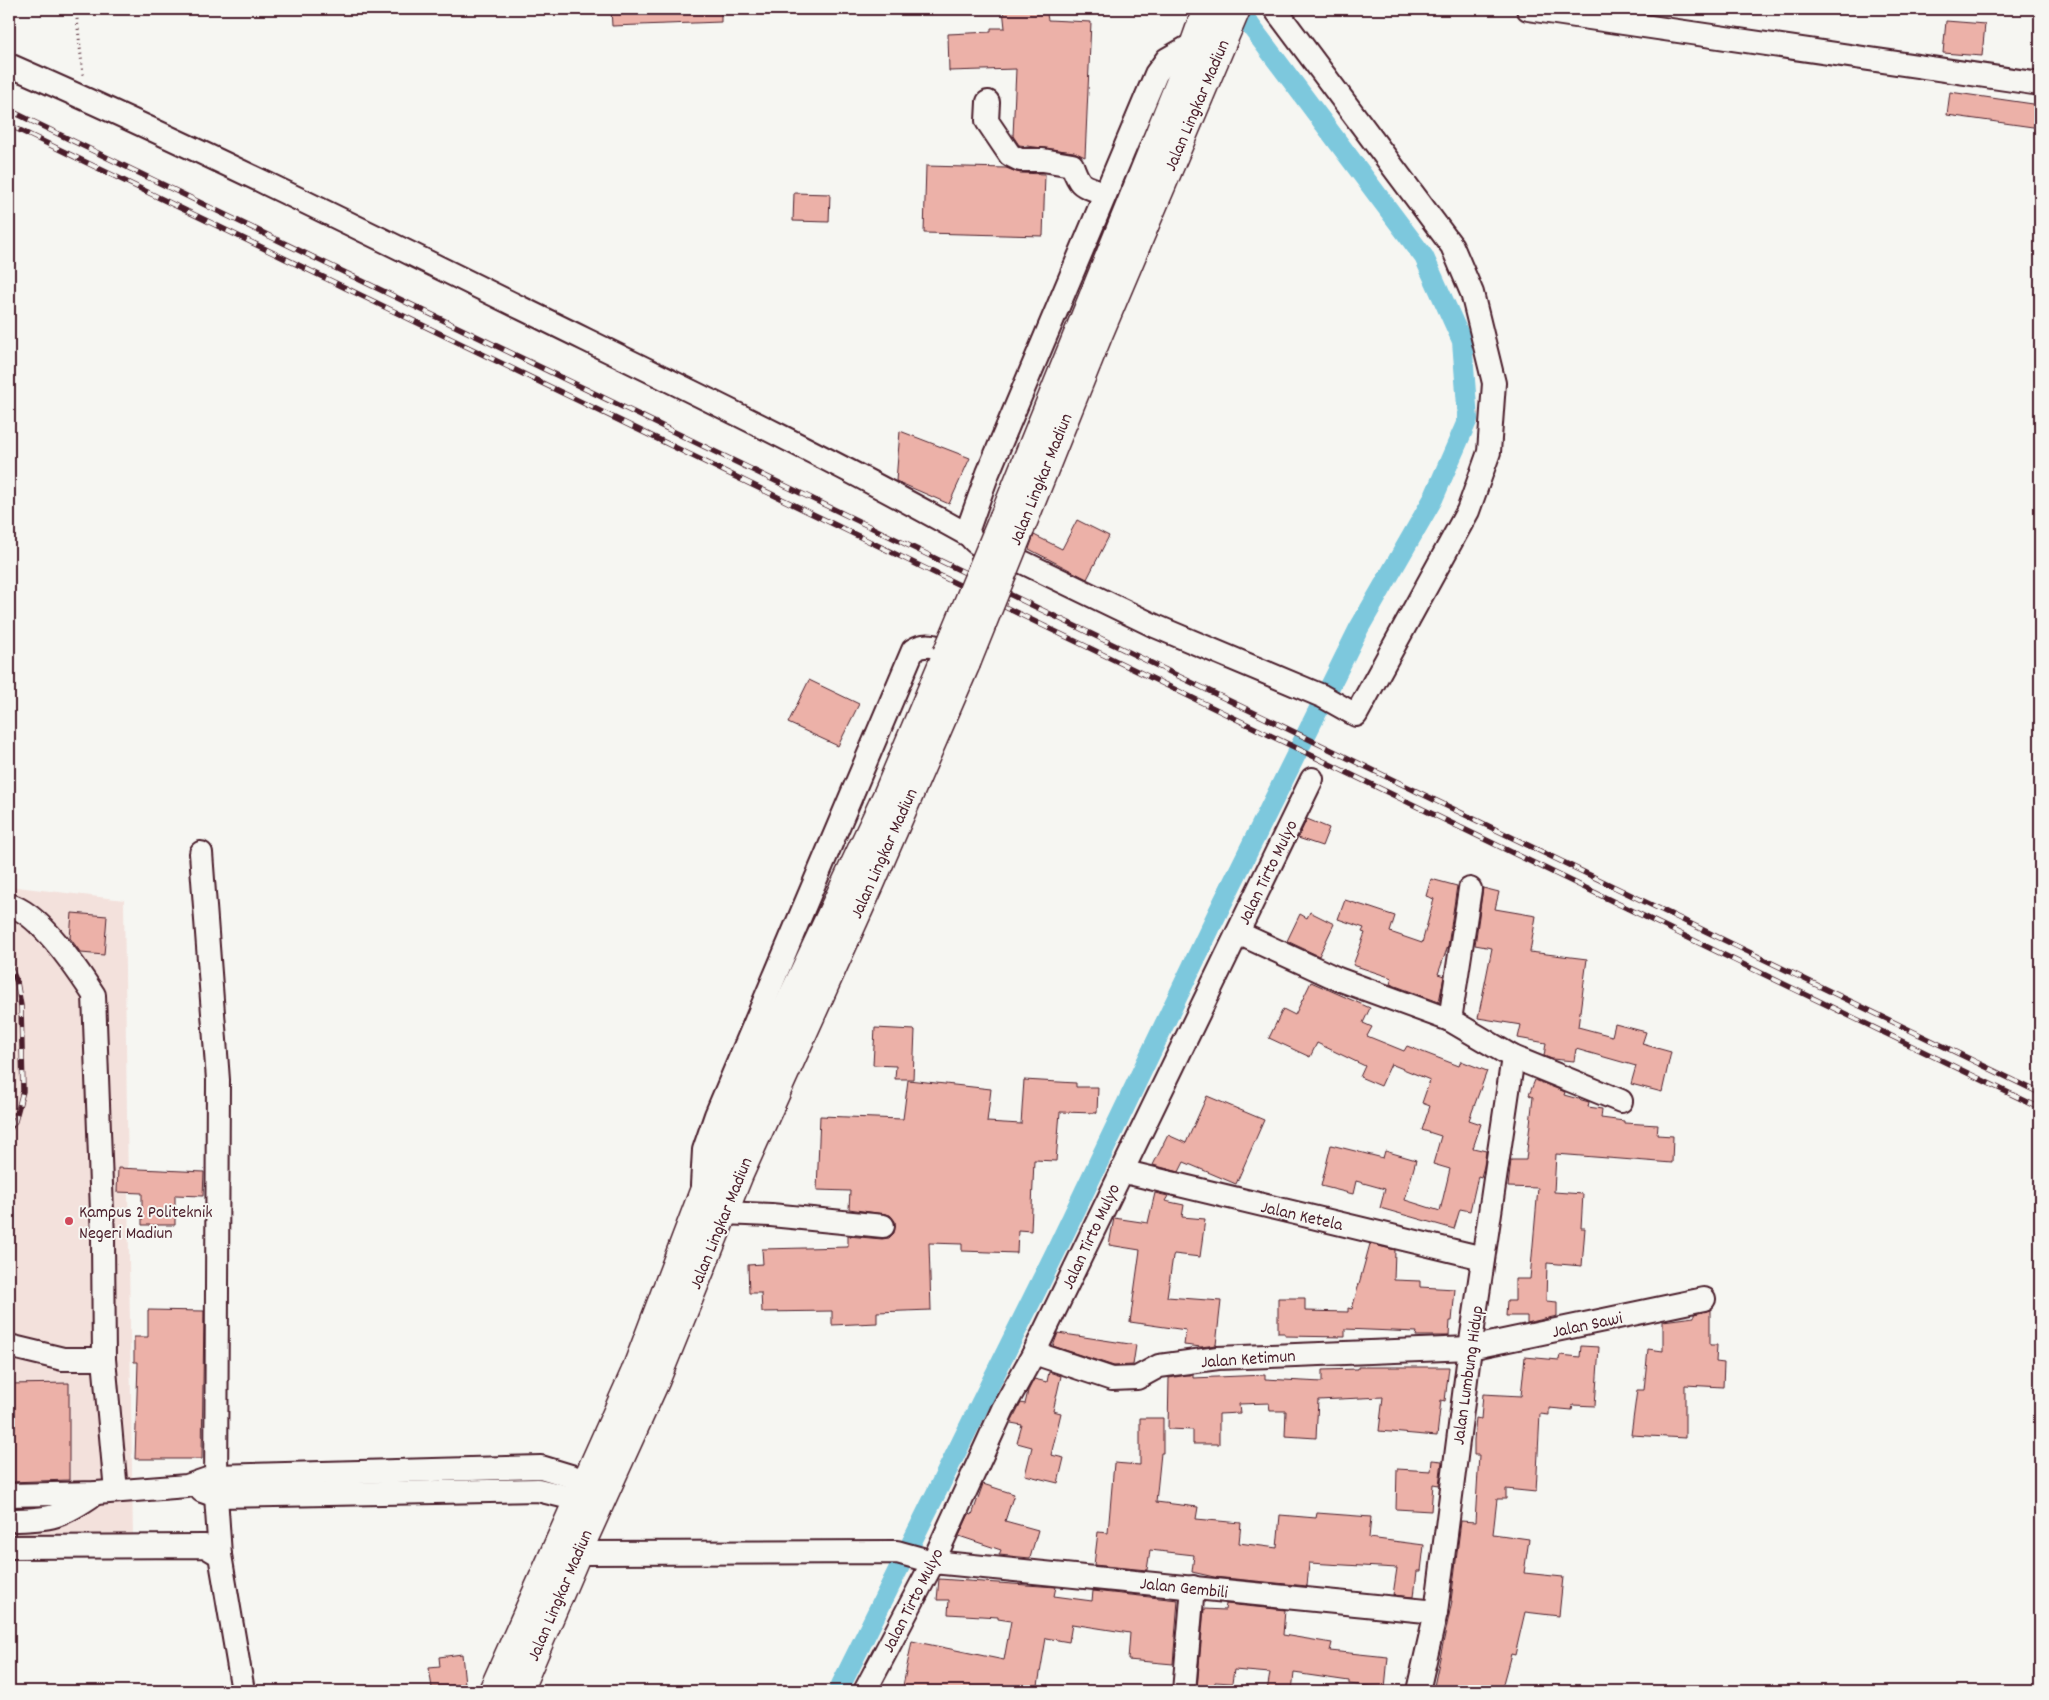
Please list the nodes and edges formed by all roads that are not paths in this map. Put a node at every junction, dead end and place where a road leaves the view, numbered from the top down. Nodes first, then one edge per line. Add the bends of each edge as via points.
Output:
1 (1236, 9) edge
2 (1275, 9) edge
3 (1528, 9) edge
4 (1206, 12) edge
5 (1200, 63) junction
6 (9, 65) edge
7 (2040, 84) edge
8 (988, 102) dead end
9 (1105, 194) junction
10 (968, 535) junction
11 (1014, 558) junction
12 (1312, 779) dead end
13 (201, 854) dead end
14 (1470, 889) dead end
15 (9, 905) edge
16 (1238, 934) junction
17 (1450, 1020) junction
18 (1513, 1057) junction
19 (1621, 1101) dead end
20 (1121, 1171) junction
21 (717, 1205) junction
22 (883, 1226) dead end
23 (1483, 1258) junction
24 (1704, 1299) dead end
25 (9, 1346) edge
26 (1470, 1348) junction
27 (1034, 1353) junction
28 (104, 1359) junction
29 (216, 1486) junction
30 (583, 1490) junction
31 (106, 1492) junction
32 (9, 1495) edge
33 (9, 1520) edge
34 (9, 1548) edge
35 (577, 1553) junction
36 (220, 1554) junction
37 (929, 1561) junction
38 (1193, 1587) junction
39 (1436, 1612) junction
40 (243, 1691) edge
41 (493, 1691) edge
42 (518, 1691) edge
43 (865, 1691) edge
44 (1184, 1691) edge
45 (1418, 1691) edge

1 - 5 main road, Jalan Lingkar Madiun via 1226,35
2 - 11 street via 1452,246 1472,293 1494,383 1489,452 1468,512 1356,715 1322,696 1155,626
3 - 7 street
4 - 5 main road, Jalan Lingkar Madiun
5 - 9 street via 1167,59 1160,66
5 - 11 street via 1213,86 1207,104 1018,555
5 - 21 main road, Jalan Lingkar Madiun, bridge via 1098,335 966,663 870,884 726,1170
6 - 10 street via 85,98 440,268 858,474
8 - 9 street via 987,121 1010,155 1020,160 1072,165 1084,187
9 - 10 street via 988,472
10 - 11 street via 971,540
12 - 16 street, Jalan Tirto Mulyo
13 - 29 street via 218,1080
14 - 17 street
15 - 28 street via 16,907 49,935 94,995 103,1229
16 - 17 street via 1338,979
16 - 20 street, Jalan Tirto Mulyo
17 - 18 street
18 - 19 street
18 - 23 street, Jalan Lumbung Hidup
20 - 23 street, Jalan Ketela
20 - 27 street, Jalan Tirto Mulyo
21 - 21 street via 704,1150 899,678 913,650 931,644 970,665 967,677 750,1180
21 - 22 street via 771,1215
21 - 30 main road, Jalan Lingkar Madiun via 635,1373
21 - 35 main road, Jalan Lingkar Madiun via 656,1379
23 - 26 street, Jalan Lumbung Hidup
24 - 26 street, Jalan Sawi
25 - 28 street via 63,1359
26 - 27 street, Jalan Ketimun via 1218,1358 1159,1366 1137,1378 1112,1378
26 - 39 street, Jalan Lumbung Hidup
27 - 37 street, Jalan Tirto Mulyo
28 - 31 street
29 - 30 street via 397,1482
29 - 31 street
29 - 36 street
30 - 41 main road, Jalan Lingkar Madiun
31 - 32 street
31 - 33 street via 53,1518
34 - 36 street via 205,1546
35 - 37 street, Jalan Gembili via 897,1552
35 - 42 main road, Jalan Lingkar Madiun
36 - 40 street
37 - 38 street, Jalan Gembili
37 - 43 street, Jalan Tirto Mulyo
38 - 39 street, Jalan Gembili
38 - 44 street
39 - 45 street, Jalan Lumbung Hidup

